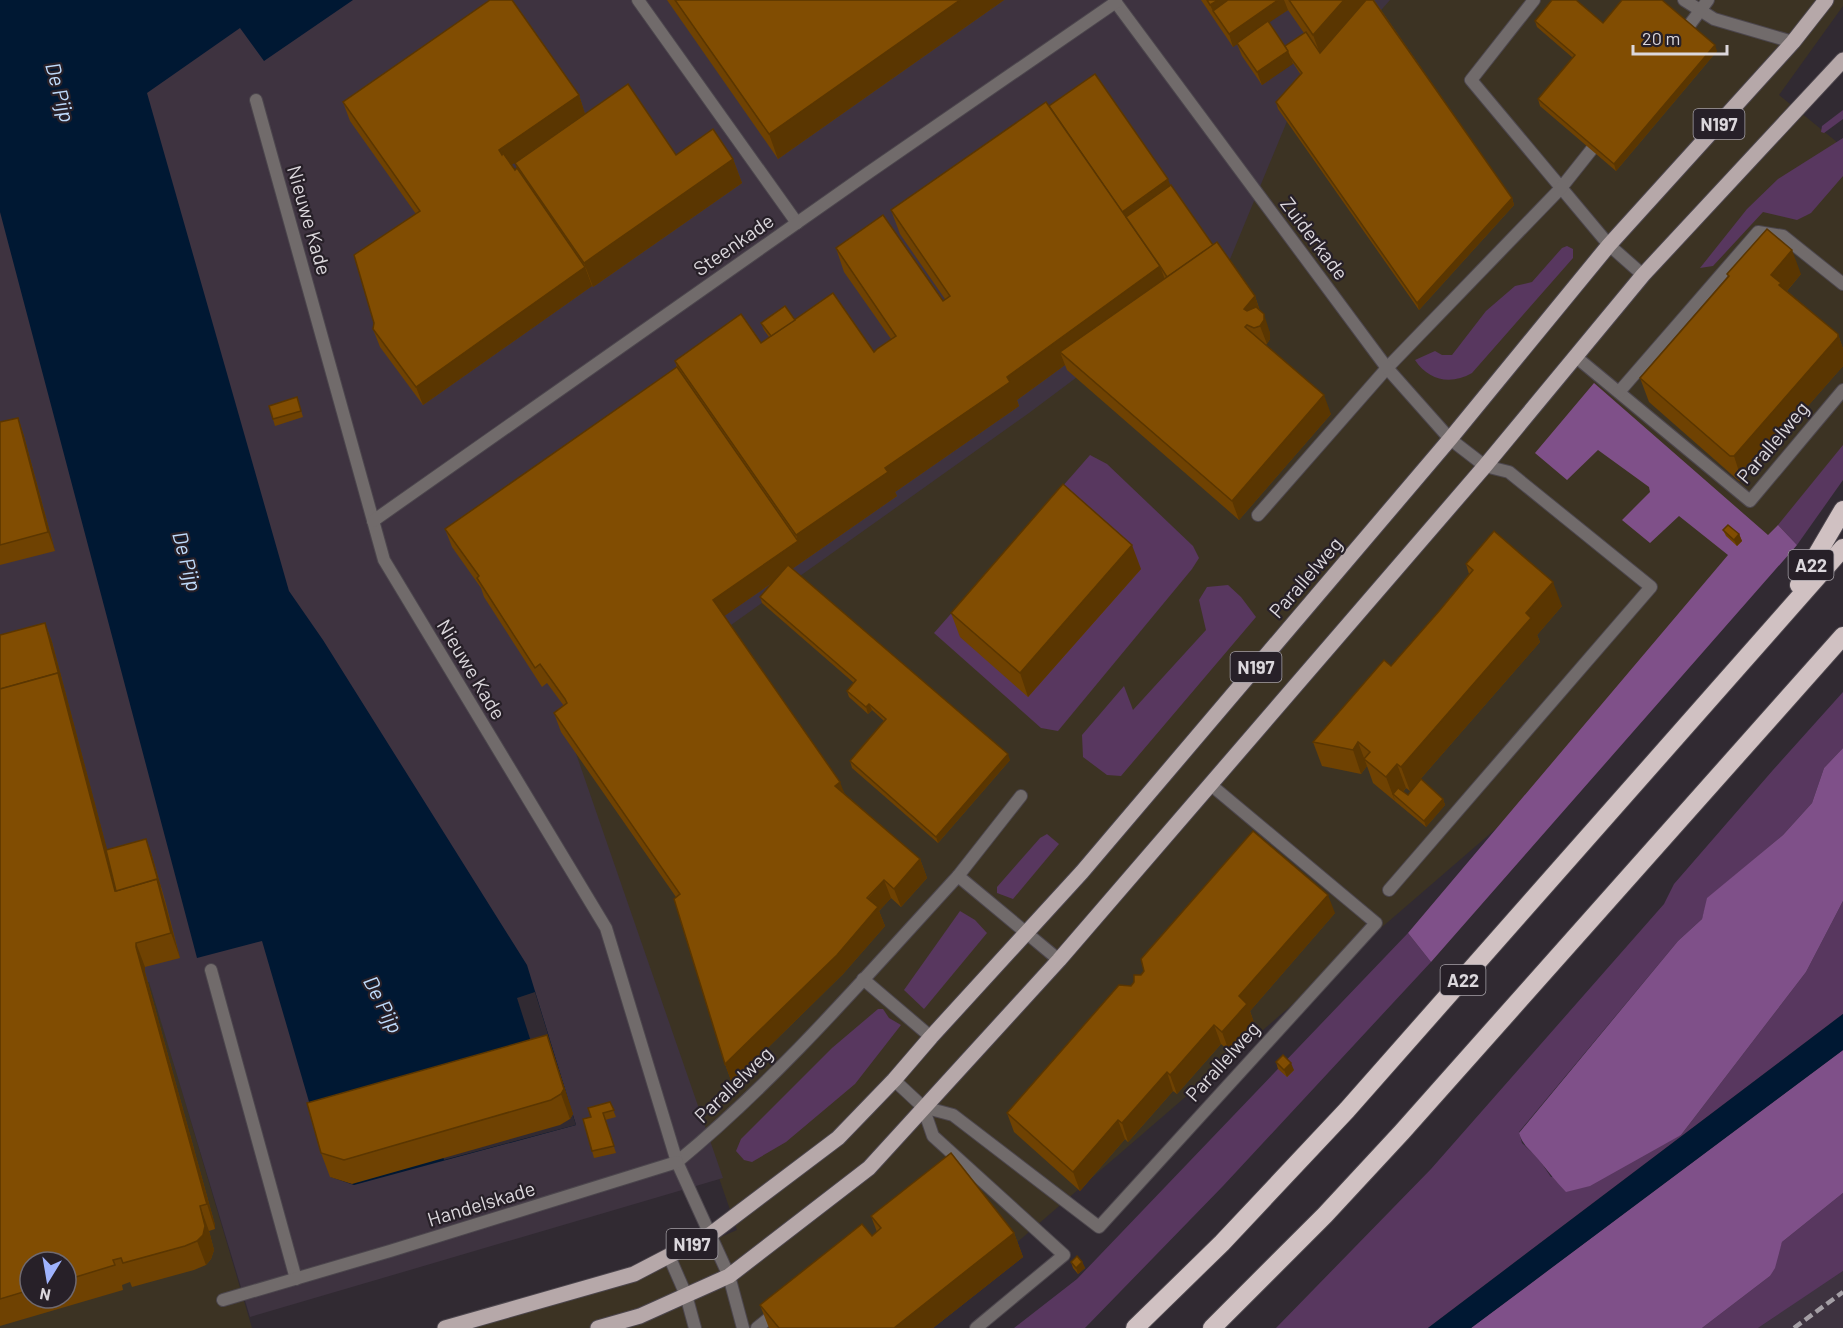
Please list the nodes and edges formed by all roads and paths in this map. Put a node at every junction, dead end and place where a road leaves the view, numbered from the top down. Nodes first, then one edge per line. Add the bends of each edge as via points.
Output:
1 (638, 0) edge
2 (1534, 0) edge
3 (1684, 0) edge
4 (1826, 0) edge
5 (1115, 1) edge
6 (1705, 5) edge
7 (1793, 42) junction
8 (1672, 48) edge
9 (1843, 60) edge
10 (256, 100) dead end
11 (1605, 132) edge
12 (1561, 188) junction
13 (797, 223) junction
14 (1609, 245) junction
15 (1643, 275) junction
16 (1843, 284) edge
17 (1576, 357) junction
18 (1387, 368) junction
19 (1843, 390) edge
20 (1619, 392) junction
21 (1450, 440) junction
22 (1485, 466) junction
23 (1843, 510) edge
24 (1258, 515) dead end
25 (373, 521) junction
26 (1843, 548) edge
27 (1779, 621) junction
28 (1843, 636) edge
29 (1211, 785) junction
30 (1021, 796) dead end
31 (958, 876) junction
32 (1389, 890) dead end
33 (1027, 932) junction
34 (1059, 960) junction
35 (211, 970) dead end
36 (863, 979) junction
37 (931, 1037) junction
38 (894, 1080) junction
39 (923, 1107) junction
40 (677, 1162) junction
41 (711, 1234) junction
42 (669, 1256) junction
43 (729, 1276) junction
44 (296, 1279) junction
45 (686, 1295) junction
46 (792, 1299) edge
47 (223, 1300) dead end
48 (445, 1328) edge
49 (597, 1328) edge
50 (695, 1328) edge
51 (743, 1328) edge
52 (757, 1328) edge
53 (976, 1328) edge
54 (1135, 1328) edge
55 (1212, 1328) edge

1 - 13 street
2 - 12 street via 1471,80
3 - 6 street
4 - 7 main road, Parallelweg / N197
5 - 13 street, Steenkade
5 - 18 street, Zuiderkade
6 - 7 street via 1714,19
6 - 8 street
7 - 14 main road, Parallelweg / N197
9 - 15 main road, N197
10 - 25 street, Nieuwe Kade
11 - 12 street
12 - 14 street
12 - 18 street
13 - 25 street, Steenkade
14 - 15 street
14 - 21 main road, Parallelweg / N197
15 - 17 main road, N197
16 - 20 street via 1783,236 1758,232
17 - 20 street, Parallelweg
17 - 22 main road, N197
18 - 21 street, Zuiderkade
18 - 24 street
19 - 20 street, Parallelweg via 1750,501
21 - 22 street, Zuiderkade
21 - 33 main road, Parallelweg / N197
22 - 29 main road, N197
22 - 32 street, Zuiderkade via 1509,472 1651,587
23 - 27 highway, A22
25 - 40 street, Nieuwe Kade via 384,560 606,928
26 - 27 highway, A22
27 - 54 highway, A22 via 1354,1101 1222,1243
28 - 55 highway, A22 via 1402,1132
29 - 34 main road, N197
29 - 39 street, Parallelweg via 1376,923 1099,1227 953,1115
30 - 31 street, Parallelweg
31 - 33 street
31 - 36 street, Parallelweg
33 - 34 street
33 - 37 main road, Parallelweg / N197
34 - 39 main road, N197
35 - 44 street
36 - 37 street
36 - 40 street, Parallelweg via 723,1125
37 - 38 main road, Parallelweg / N197
38 - 39 street
38 - 41 main road, Parallelweg / N197 via 838,1138
39 - 43 main road, N197 via 869,1168
39 - 53 street via 933,1136 956,1164 1064,1255
40 - 41 street, Nieuwe Kade
40 - 44 street, Handelskade
41 - 42 main road, Parallelweg / N197
41 - 43 street
42 - 45 street
42 - 48 main road, Parallelweg / N197 via 634,1274
43 - 45 main road, N197
43 - 51 street
44 - 47 street, Handelskade
45 - 49 main road, N197 via 640,1316
45 - 50 street
46 - 52 street

